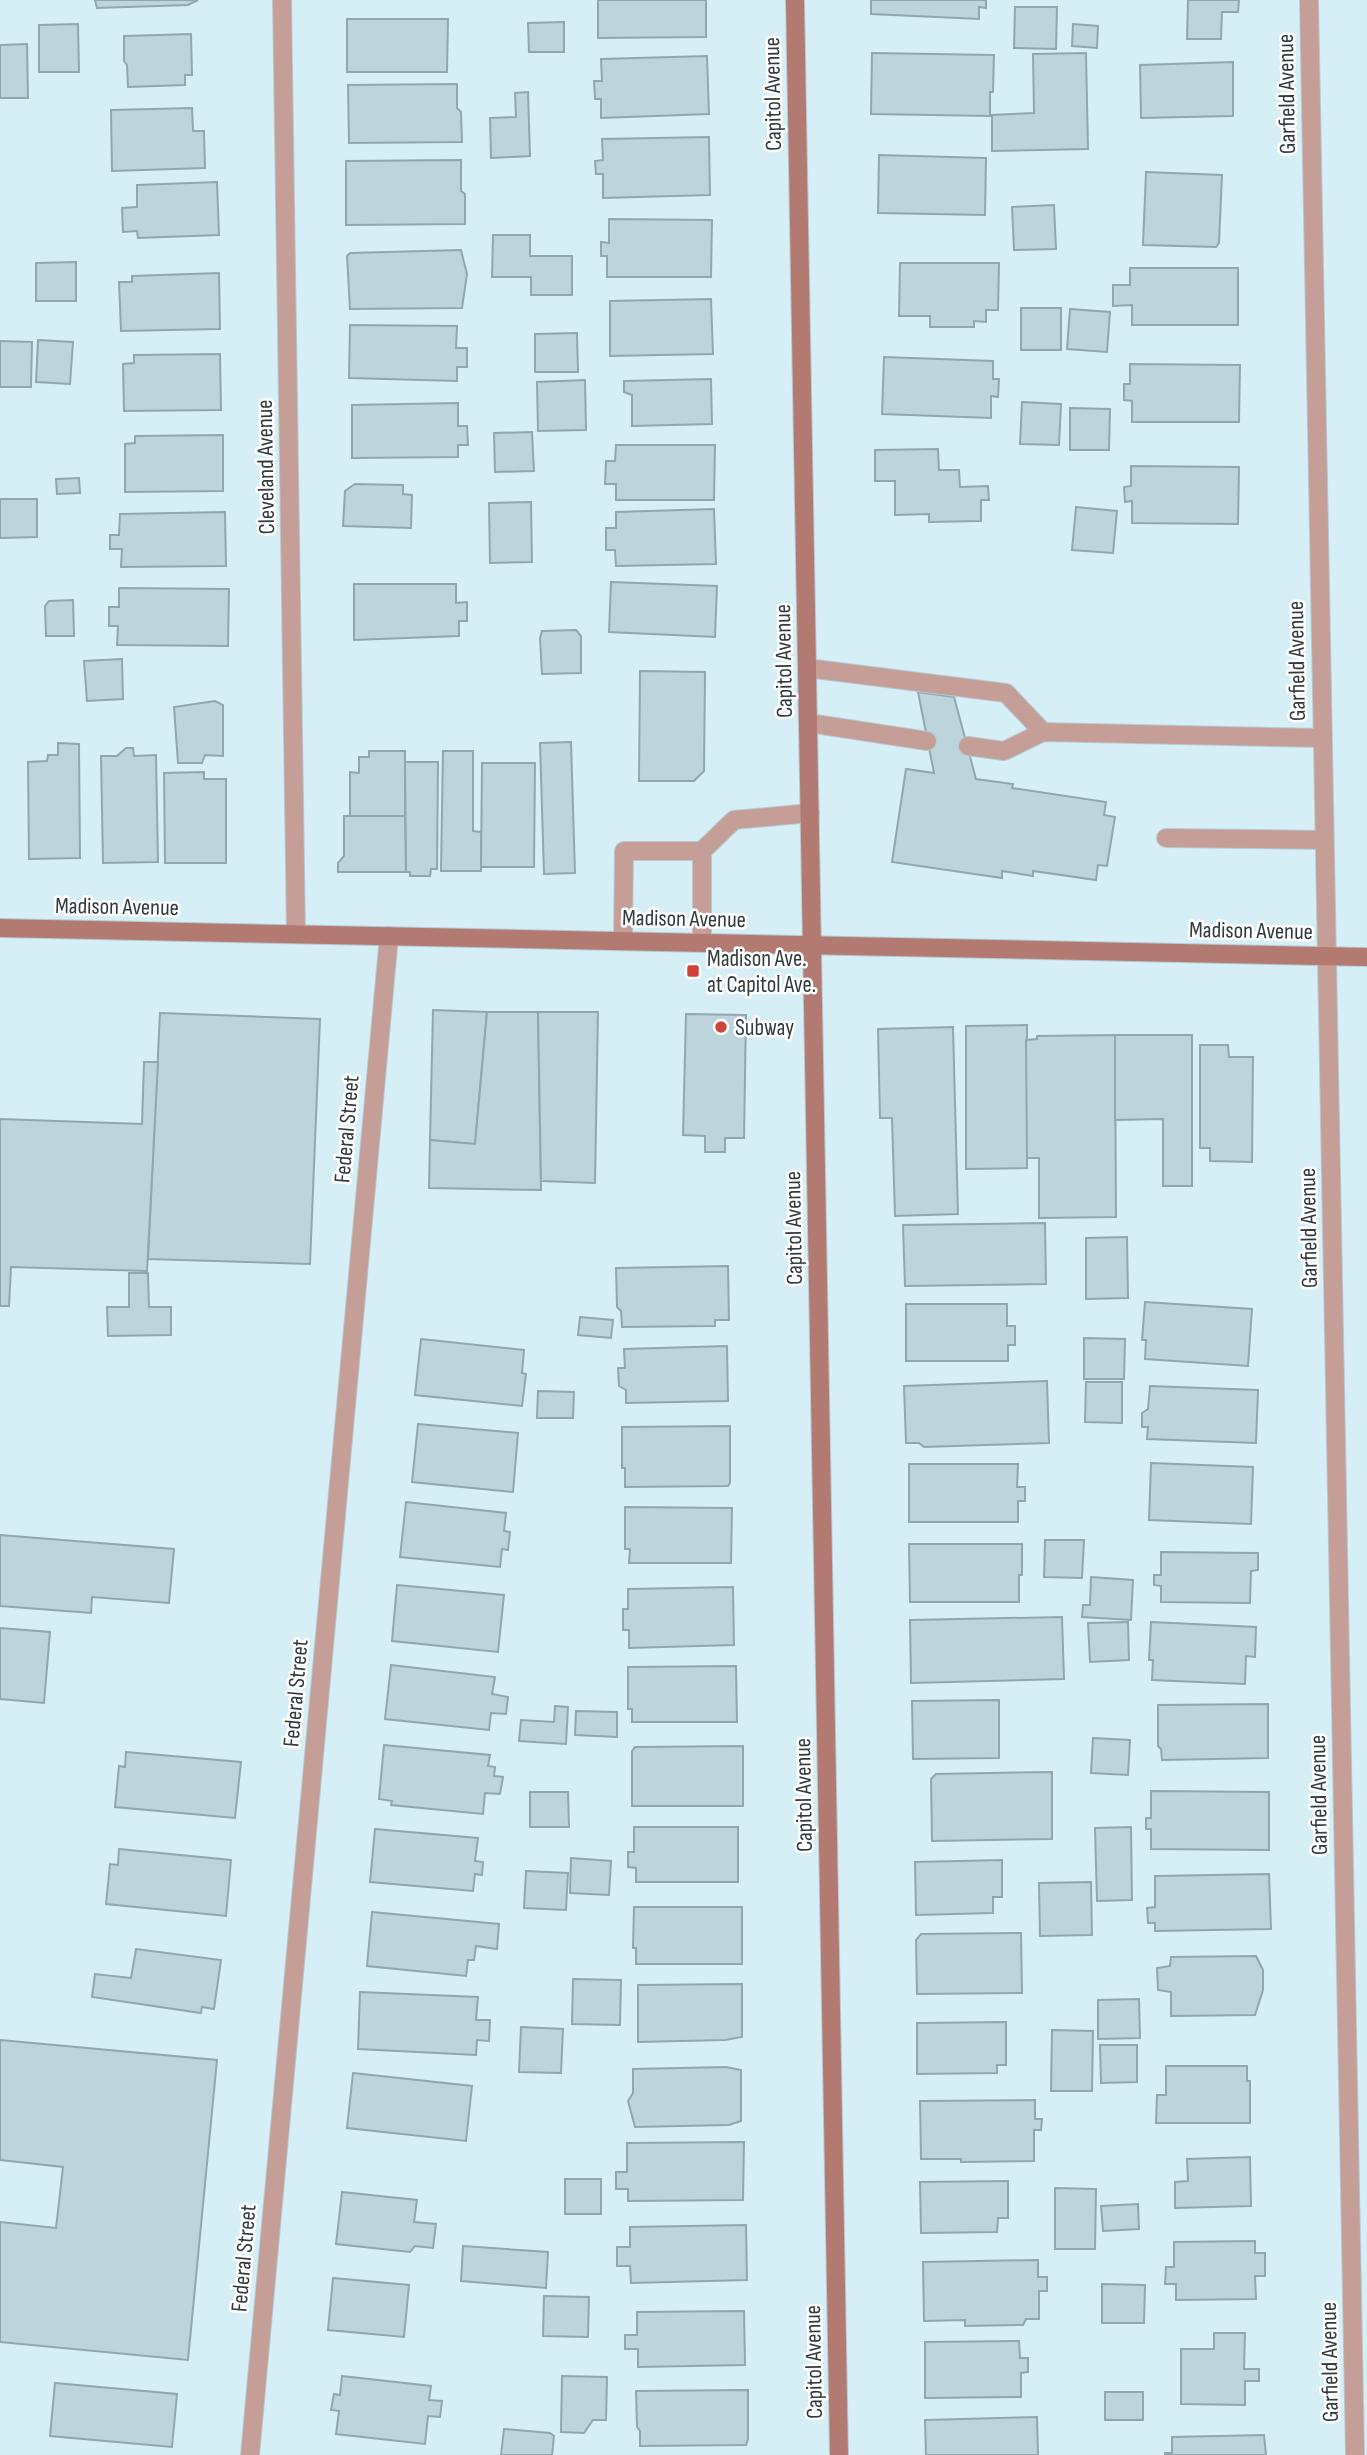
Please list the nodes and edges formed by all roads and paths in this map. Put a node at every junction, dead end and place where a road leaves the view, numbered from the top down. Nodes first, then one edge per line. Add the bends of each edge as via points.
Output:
1 (282, 0) edge
2 (795, 0) edge
3 (1309, 0) edge
4 (807, 668) junction
5 (808, 723) junction
6 (1043, 732) junction
7 (1322, 738) junction
8 (928, 741) dead end
9 (968, 746) dead end
10 (810, 813) junction
11 (1166, 838) dead end
12 (1324, 840) junction
13 (702, 851) junction
14 (0, 928) edge
15 (296, 934) junction
16 (389, 936) junction
17 (623, 941) junction
18 (702, 943) junction
19 (812, 945) junction
20 (1327, 956) junction
21 (1367, 957) edge
22 (250, 2455) edge
23 (839, 2455) edge
24 (1356, 2455) edge

1 - 15 street, Cleveland Avenue
2 - 4 main road, Capitol Avenue
3 - 7 street, Garfield Avenue
4 - 5 main road, Capitol Avenue
4 - 6 street via 1006,693
5 - 8 street
5 - 10 main road, Capitol Avenue
6 - 7 street
6 - 9 street via 1004,751
7 - 12 street, Garfield Avenue
10 - 13 street via 734,820
10 - 19 main road, Capitol Avenue
11 - 12 street
12 - 20 street, Garfield Avenue
13 - 17 street via 624,851
13 - 18 street
14 - 15 main road, Madison Avenue
15 - 16 main road, Madison Avenue
16 - 17 main road, Madison Avenue
16 - 22 street, Federal Street
17 - 18 main road, Madison Avenue
18 - 19 main road, Madison Avenue
19 - 20 main road, Madison Avenue
19 - 23 main road, Capitol Avenue
20 - 21 main road, Madison Avenue
20 - 24 street, Garfield Avenue

